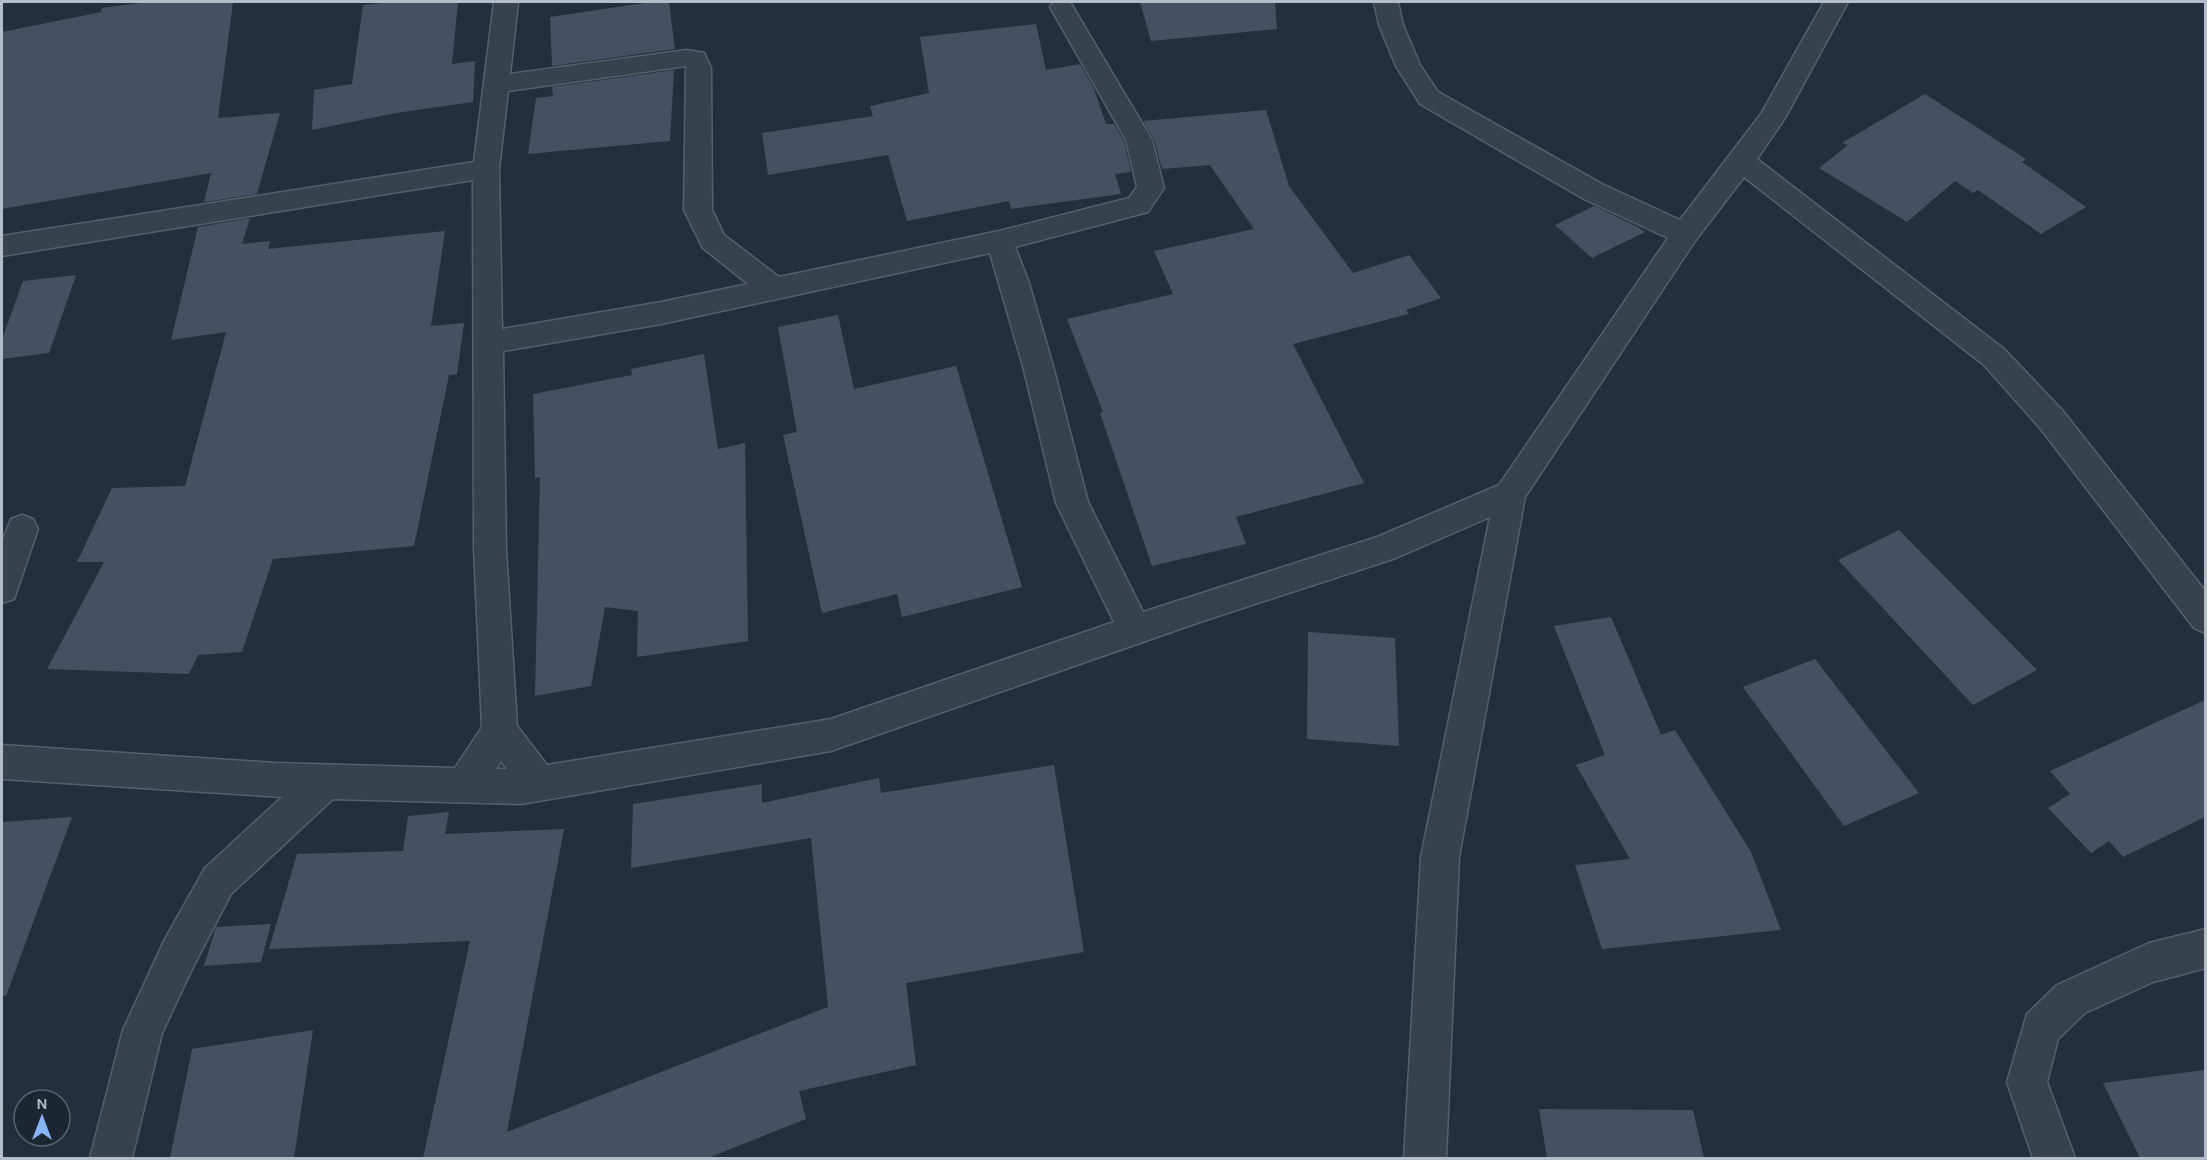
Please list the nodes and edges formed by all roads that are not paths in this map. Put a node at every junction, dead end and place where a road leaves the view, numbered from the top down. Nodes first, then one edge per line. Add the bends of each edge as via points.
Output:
1 (506, 2) edge
2 (1386, 2) edge
3 (1836, 2) edge
4 (1062, 7) dead end
5 (495, 84) junction
6 (1742, 161) junction
7 (486, 169) junction
8 (1685, 234) junction
9 (999, 241) junction
10 (2, 246) edge
11 (772, 287) junction
12 (486, 343) junction
13 (1510, 494) junction
14 (22, 529) dead end
15 (2, 589) edge
16 (2205, 618) edge
17 (1136, 629) junction
18 (500, 731) junction
19 (2, 762) edge
20 (327, 781) junction
21 (538, 783) junction
22 (465, 785) junction
23 (2205, 948) edge
24 (111, 1158) edge
25 (1425, 1158) edge
26 (2054, 1158) edge

1 - 5 street
2 - 8 street via 1408,66 1429,98 1594,192
3 - 6 street via 1772,118
4 - 9 street via 1139,140 1151,188 1138,205
5 - 7 street
5 - 11 street via 695,59 699,68 698,210 713,241
6 - 8 street
6 - 16 street via 1994,357 2051,419
7 - 10 street
7 - 12 street
8 - 13 street
9 - 11 street
9 - 17 street via 1038,366 1072,503
11 - 12 street via 661,313
12 - 18 street via 490,549
13 - 17 street via 1385,548
13 - 25 street via 1440,857
14 - 15 street
17 - 21 street via 831,735
18 - 21 street
18 - 22 street
19 - 20 street
20 - 22 street
20 - 24 street via 218,881 143,1030
21 - 22 street via 520,787
23 - 26 street via 2149,963 2071,999 2041,1028 2027,1082

